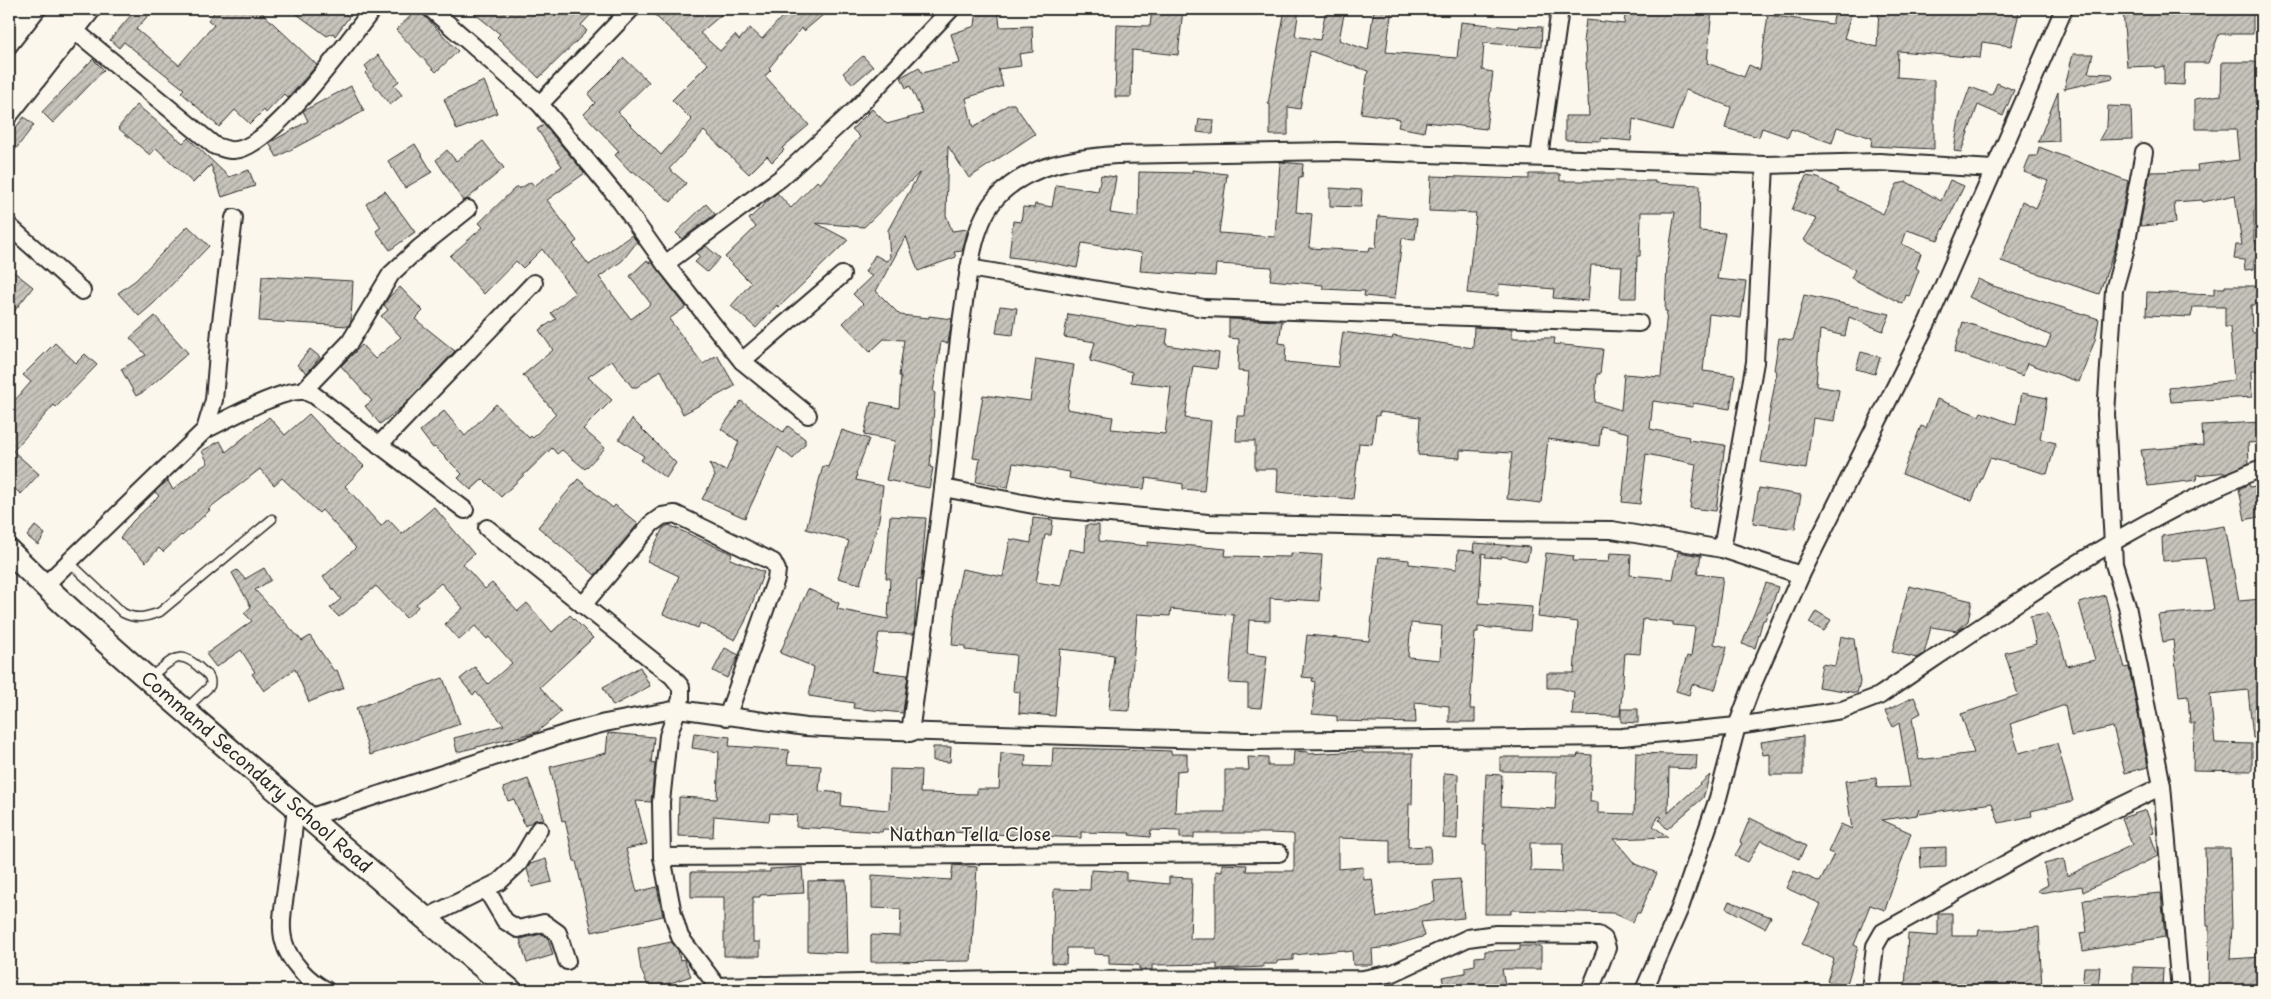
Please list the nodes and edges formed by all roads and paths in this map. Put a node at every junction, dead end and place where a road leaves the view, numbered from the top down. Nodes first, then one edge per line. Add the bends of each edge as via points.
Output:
1 (64, 9) edge
2 (89, 9) edge
3 (373, 9) edge
4 (431, 9) edge
5 (631, 9) edge
6 (951, 9) edge
7 (1560, 9) edge
8 (2064, 9) edge
9 (73, 29) junction
10 (9, 79) edge
11 (540, 104) junction
12 (9, 111) edge
13 (2144, 152) dead end
14 (1539, 157) junction
15 (1766, 165) junction
16 (1993, 170) junction
17 (468, 209) dead end
18 (234, 218) dead end
19 (9, 226) edge
20 (665, 264) junction
21 (969, 268) junction
22 (842, 275) dead end
23 (534, 283) dead end
24 (82, 291) dead end
25 (1639, 323) dead end
26 (742, 361) junction
27 (303, 391) junction
28 (808, 415) dead end
29 (205, 430) junction
30 (379, 445) junction
31 (2262, 468) edge
32 (943, 488) junction
33 (466, 510) dead end
34 (272, 519) dead end
35 (487, 528) dead end
36 (2113, 542) junction
37 (1722, 549) junction
38 (9, 550) edge
39 (68, 561) junction
40 (1801, 575) junction
41 (44, 586) junction
42 (583, 605) junction
43 (148, 679) junction
44 (678, 709) junction
45 (184, 710) junction
46 (727, 717) junction
47 (1737, 726) junction
48 (910, 733) junction
49 (2162, 786) junction
50 (302, 813) junction
51 (539, 829) dead end
52 (1279, 853) dead end
53 (662, 858) junction
54 (486, 889) junction
55 (424, 919) junction
56 (567, 961) dead end
57 (717, 988) edge
58 (326, 990) edge
59 (510, 990) edge
60 (1590, 990) edge
61 (1644, 990) edge
62 (1870, 990) edge
63 (2180, 990) edge

1 - 10 main road
2 - 9 main road
3 - 9 street via 296,107 252,144 235,151 215,146
4 - 11 street
5 - 11 street
6 - 20 street via 859,106 781,178
7 - 14 street
8 - 16 street
9 - 12 main road
11 - 20 street via 618,198
13 - 36 street via 2114,290 2106,414
14 - 15 street
14 - 21 street via 1278,151 1080,158 1039,169 1017,181 997,198 981,221
15 - 16 street via 1879,162
15 - 37 street via 1755,362
16 - 40 street via 1928,320
17 - 27 street via 391,274 350,342
18 - 29 street via 214,400
19 - 24 street
20 - 26 street
21 - 25 street via 1204,308
21 - 32 street
22 - 26 street
23 - 30 street
26 - 28 street
27 - 29 street via 255,405
27 - 30 street via 314,395
29 - 39 street
30 - 33 street
31 - 36 street via 2219,485
32 - 37 street via 1055,509 1208,523 1612,530
32 - 48 street
34 - 39 lane via 160,612 146,617 133,618 124,613
35 - 42 street
36 - 47 street via 1879,696 1842,710
36 - 49 street via 2114,564 2126,606
37 - 40 street
38 - 41 main road, Command Secondary School Road
39 - 41 street
40 - 47 street
41 - 43 main road, Command Secondary School Road
42 - 44 street via 672,676 681,687
42 - 46 street via 650,524 662,516 675,514 773,562 777,570 776,579
43 - 45 main road, Command Secondary School Road
43 - 45 lane via 178,658 189,658 210,677 211,682
44 - 46 street
44 - 50 street via 570,732
44 - 53 street via 667,746 661,802
45 - 50 main road, Command Secondary School Road
46 - 48 street via 806,727
47 - 48 street via 1622,737 1285,740
47 - 61 street via 1718,798 1680,908
49 - 62 street via 2034,848 1883,932 1875,946
49 - 63 street
50 - 55 main road, Command Secondary School Road
50 - 58 street via 284,902 284,941 291,958 305,975
51 - 54 street via 519,863 499,882
52 - 53 street, Nathan Tella Close
53 - 57 street via 680,937
54 - 55 street
54 - 56 street via 505,921 518,929 544,923 558,933
55 - 59 main road, Command Secondary School Road
57 - 60 street via 1009,980 1363,979 1393,973 1468,938 1496,934 1598,935 1604,939 1607,948

